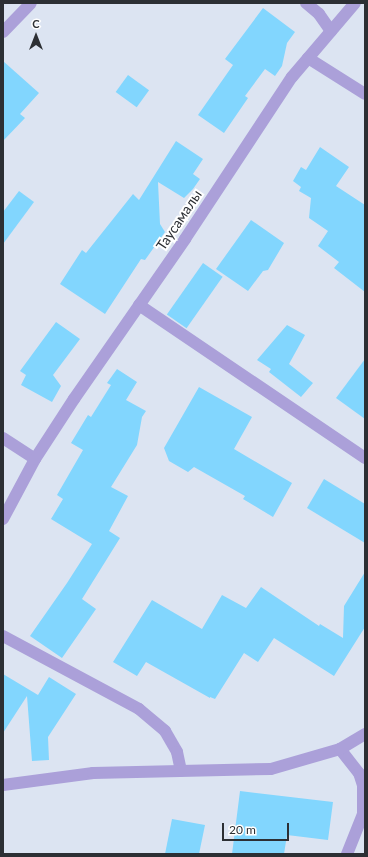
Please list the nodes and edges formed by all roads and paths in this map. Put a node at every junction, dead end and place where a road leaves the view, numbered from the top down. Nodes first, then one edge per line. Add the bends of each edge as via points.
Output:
1 (31, 3) edge
2 (306, 3) edge
3 (356, 3) edge
4 (331, 31) junction
5 (3, 32) edge
6 (308, 58) junction
7 (365, 94) edge
8 (139, 305) junction
9 (3, 438) edge
10 (365, 458) edge
11 (35, 460) junction
12 (3, 519) edge
13 (3, 636) edge
14 (365, 734) edge
15 (340, 749) junction
16 (181, 771) junction
17 (3, 785) edge
18 (347, 854) edge

1 - 5 street
2 - 4 street via 319,14
3 - 4 street, Таусамалы
4 - 6 street, Таусамалы
6 - 7 street
6 - 8 street, Таусамалы via 292,77
8 - 10 street
8 - 11 street, Таусамалы
9 - 11 street
11 - 12 street, Таусамалы
13 - 16 street via 139,710 165,731 178,752
14 - 15 street
15 - 16 street via 271,769
15 - 18 street via 359,773 363,785 363,814
16 - 17 street via 92,773

